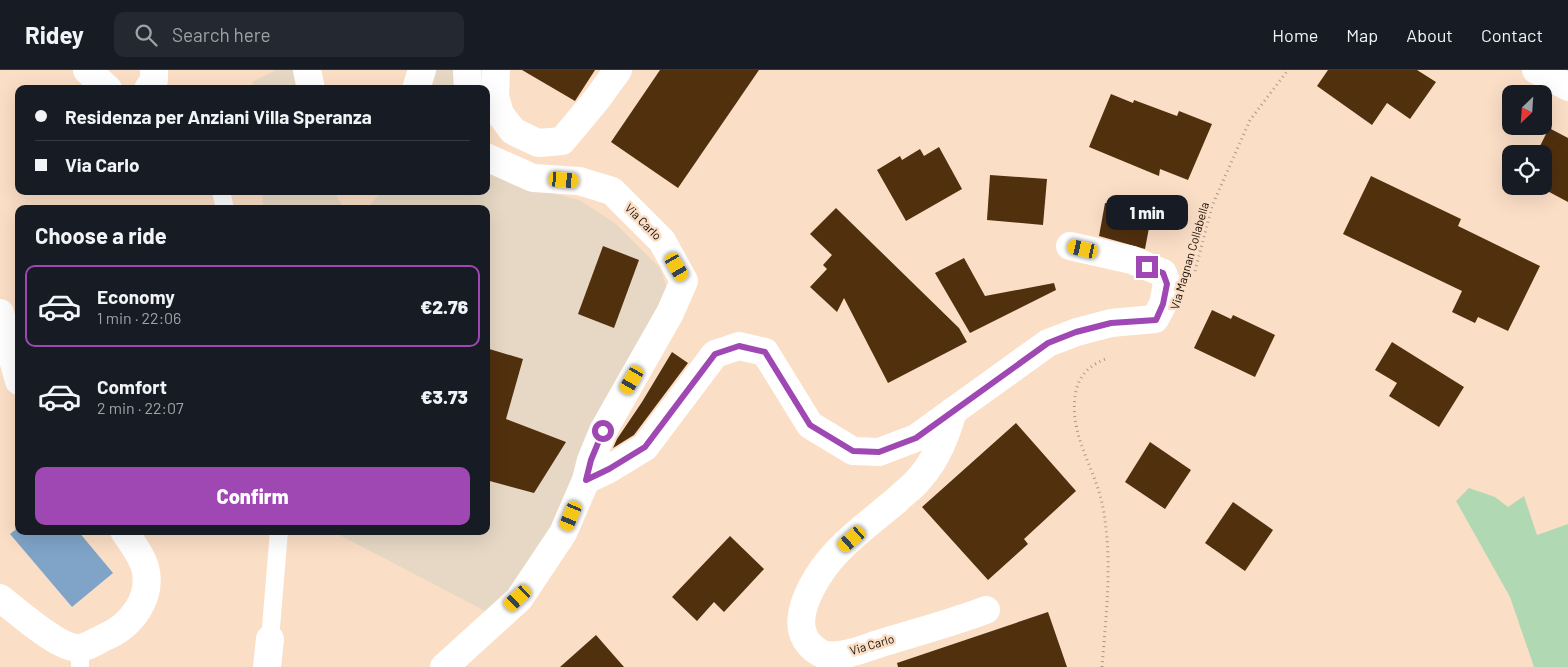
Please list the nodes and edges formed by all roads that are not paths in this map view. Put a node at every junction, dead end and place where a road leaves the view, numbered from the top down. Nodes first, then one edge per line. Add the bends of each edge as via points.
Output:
1 (87, 70) edge
2 (154, 70) edge
3 (307, 70) edge
4 (422, 70) edge
5 (467, 70) edge
6 (496, 70) edge
7 (618, 70) edge
8 (1536, 70) edge
9 (104, 85) edge
10 (151, 85) edge
11 (310, 85) edge
12 (417, 85) edge
13 (468, 85) edge
14 (1568, 87) edge
15 (490, 159) edge
16 (1070, 246) dead end
17 (0, 313) edge
18 (15, 367) edge
19 (953, 411) junction
20 (586, 480) junction
21 (127, 535) edge
22 (280, 535) edge
23 (0, 598) edge
24 (986, 610) dead end
25 (270, 639) joint
26 (80, 657) edge
27 (267, 667) edge
28 (444, 667) edge

1 - 9 street
2 - 10 street
3 - 11 street
4 - 12 street
5 - 13 street
6 - 7 street via 495,96 500,114 513,131 538,143 562,141
8 - 14 street
15 - 20 street, Via Carlo via 533,178 579,182 612,191 662,241 684,281 670,313 603,431
16 - 19 street via 1132,260 1163,273 1167,284 1156,320 1111,323 1048,343
17 - 18 street
19 - 20 street via 916,438 879,452 853,451 810,425 765,352 739,346 715,354 645,447
19 - 24 street, Via Carlo via 933,462 920,480 838,550 817,578 803,610 802,626 807,641 825,655 848,653
20 - 28 street, Via Carlo via 563,534 518,598
21 - 26 street via 145,569 146,588 140,607 129,622
22 - 25 lane
23 - 26 street
25 - 27 street

